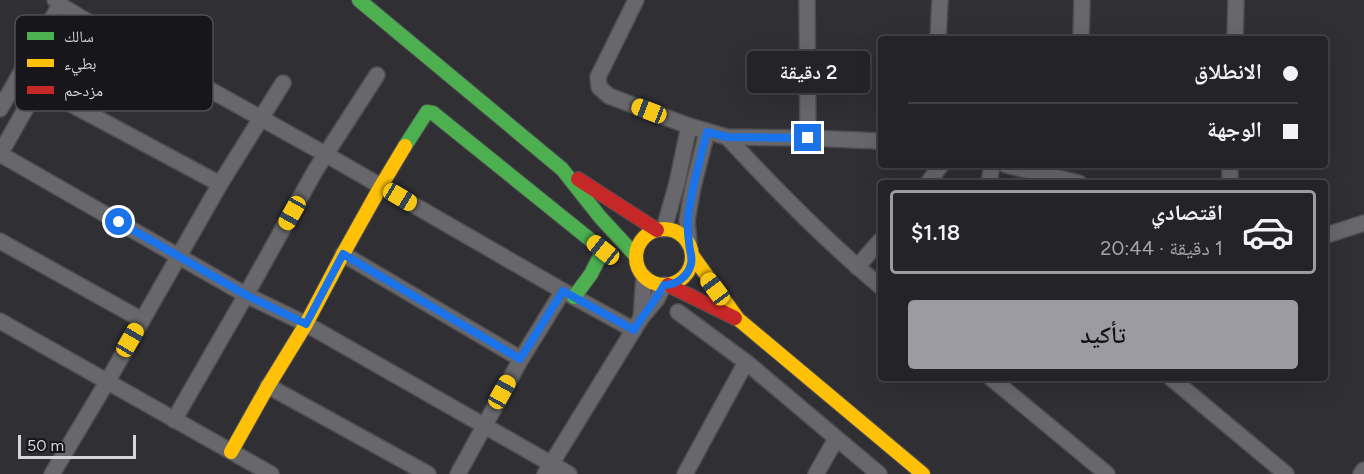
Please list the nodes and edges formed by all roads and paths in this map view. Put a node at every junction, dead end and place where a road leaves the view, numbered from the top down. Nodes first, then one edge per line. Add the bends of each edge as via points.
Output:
1 (359, 0) edge
2 (636, 0) edge
3 (807, 0) edge
4 (940, 0) edge
5 (1082, 0) edge
6 (1236, 0) edge
7 (57, 2) edge
8 (76, 15) edge
9 (938, 36) edge
10 (1081, 36) edge
11 (1234, 36) edge
12 (377, 75) dead end
13 (15, 81) edge
14 (283, 83) dead end
15 (213, 92) edge
16 (0, 109) edge
17 (25, 111) edge
18 (84, 111) edge
19 (261, 119) junction
20 (689, 126) junction
21 (707, 132) junction
22 (727, 137) junction
23 (808, 138) junction
24 (878, 141) edge
25 (0, 154) edge
26 (325, 154) junction
27 (1019, 168) edge
28 (562, 169) junction
29 (1069, 180) edge
30 (220, 184) junction
31 (381, 186) junction
32 (1364, 223) edge
33 (661, 229) junction
34 (1328, 234) edge
35 (0, 241) edge
36 (878, 243) edge
37 (690, 249) junction
38 (343, 254) junction
39 (635, 255) junction
40 (178, 256) junction
41 (857, 267) junction
42 (644, 277) junction
43 (878, 284) edge
44 (666, 285) junction
45 (569, 294) junction
46 (246, 295) junction
47 (678, 312) dead end
48 (738, 319) junction
49 (142, 320) junction
50 (0, 321) edge
51 (306, 324) junction
52 (638, 324) junction
53 (520, 359) junction
54 (746, 363) junction
55 (996, 381) edge
56 (1175, 381) edge
57 (107, 382) junction
58 (268, 386) junction
59 (174, 420) junction
60 (483, 426) junction
61 (836, 439) junction
62 (231, 452) junction
63 (548, 469) edge
64 (1364, 470) edge
65 (52, 474) edge
66 (271, 474) edge
67 (428, 474) edge
68 (458, 474) edge
69 (569, 474) edge
70 (685, 474) edge
71 (816, 474) edge
72 (879, 474) edge
73 (924, 474) edge
74 (1107, 474) edge
75 (1286, 474) edge
76 (1361, 474) edge

1 - 28 main road
2 - 20 street via 597,77 599,87 609,96
3 - 23 street
4 - 9 street
5 - 10 street
6 - 11 street
7 - 8 street
12 - 26 street
13 - 16 street
14 - 19 street
15 - 19 street
17 - 25 street
18 - 30 street
19 - 26 street
19 - 30 street
20 - 21 street
20 - 33 street via 677,183
21 - 22 street
21 - 37 street via 687,220
22 - 23 street
22 - 41 street
23 - 24 street
25 - 40 street
26 - 31 street
26 - 46 street
27 - 29 street
28 - 33 main road
28 - 39 main road
30 - 40 street
31 - 38 main road
31 - 45 street
31 - 45 main road via 423,117 427,112 433,113 603,250 591,274
32 - 34 street
33 - 37 main road via 675,231
33 - 39 main road via 647,234
35 - 49 street
36 - 41 street
37 - 44 main road via 691,265 686,275
37 - 48 main road
38 - 51 main road
38 - 53 street
39 - 42 main road
40 - 46 street
40 - 49 street
41 - 43 street
42 - 44 main road
42 - 52 street
44 - 48 main road
44 - 52 street
45 - 52 street
45 - 53 street
46 - 51 street
46 - 59 street
47 - 54 street
48 - 73 main road
49 - 57 street
50 - 57 street
51 - 58 main road
51 - 60 street
52 - 63 street
53 - 60 street
54 - 61 street
54 - 70 street
55 - 74 street
56 - 75 street
57 - 59 street
57 - 65 street
58 - 62 main road
58 - 67 street
59 - 62 street
60 - 63 street
60 - 68 street
61 - 71 street
61 - 72 street
62 - 66 street
63 - 69 street
64 - 76 street

